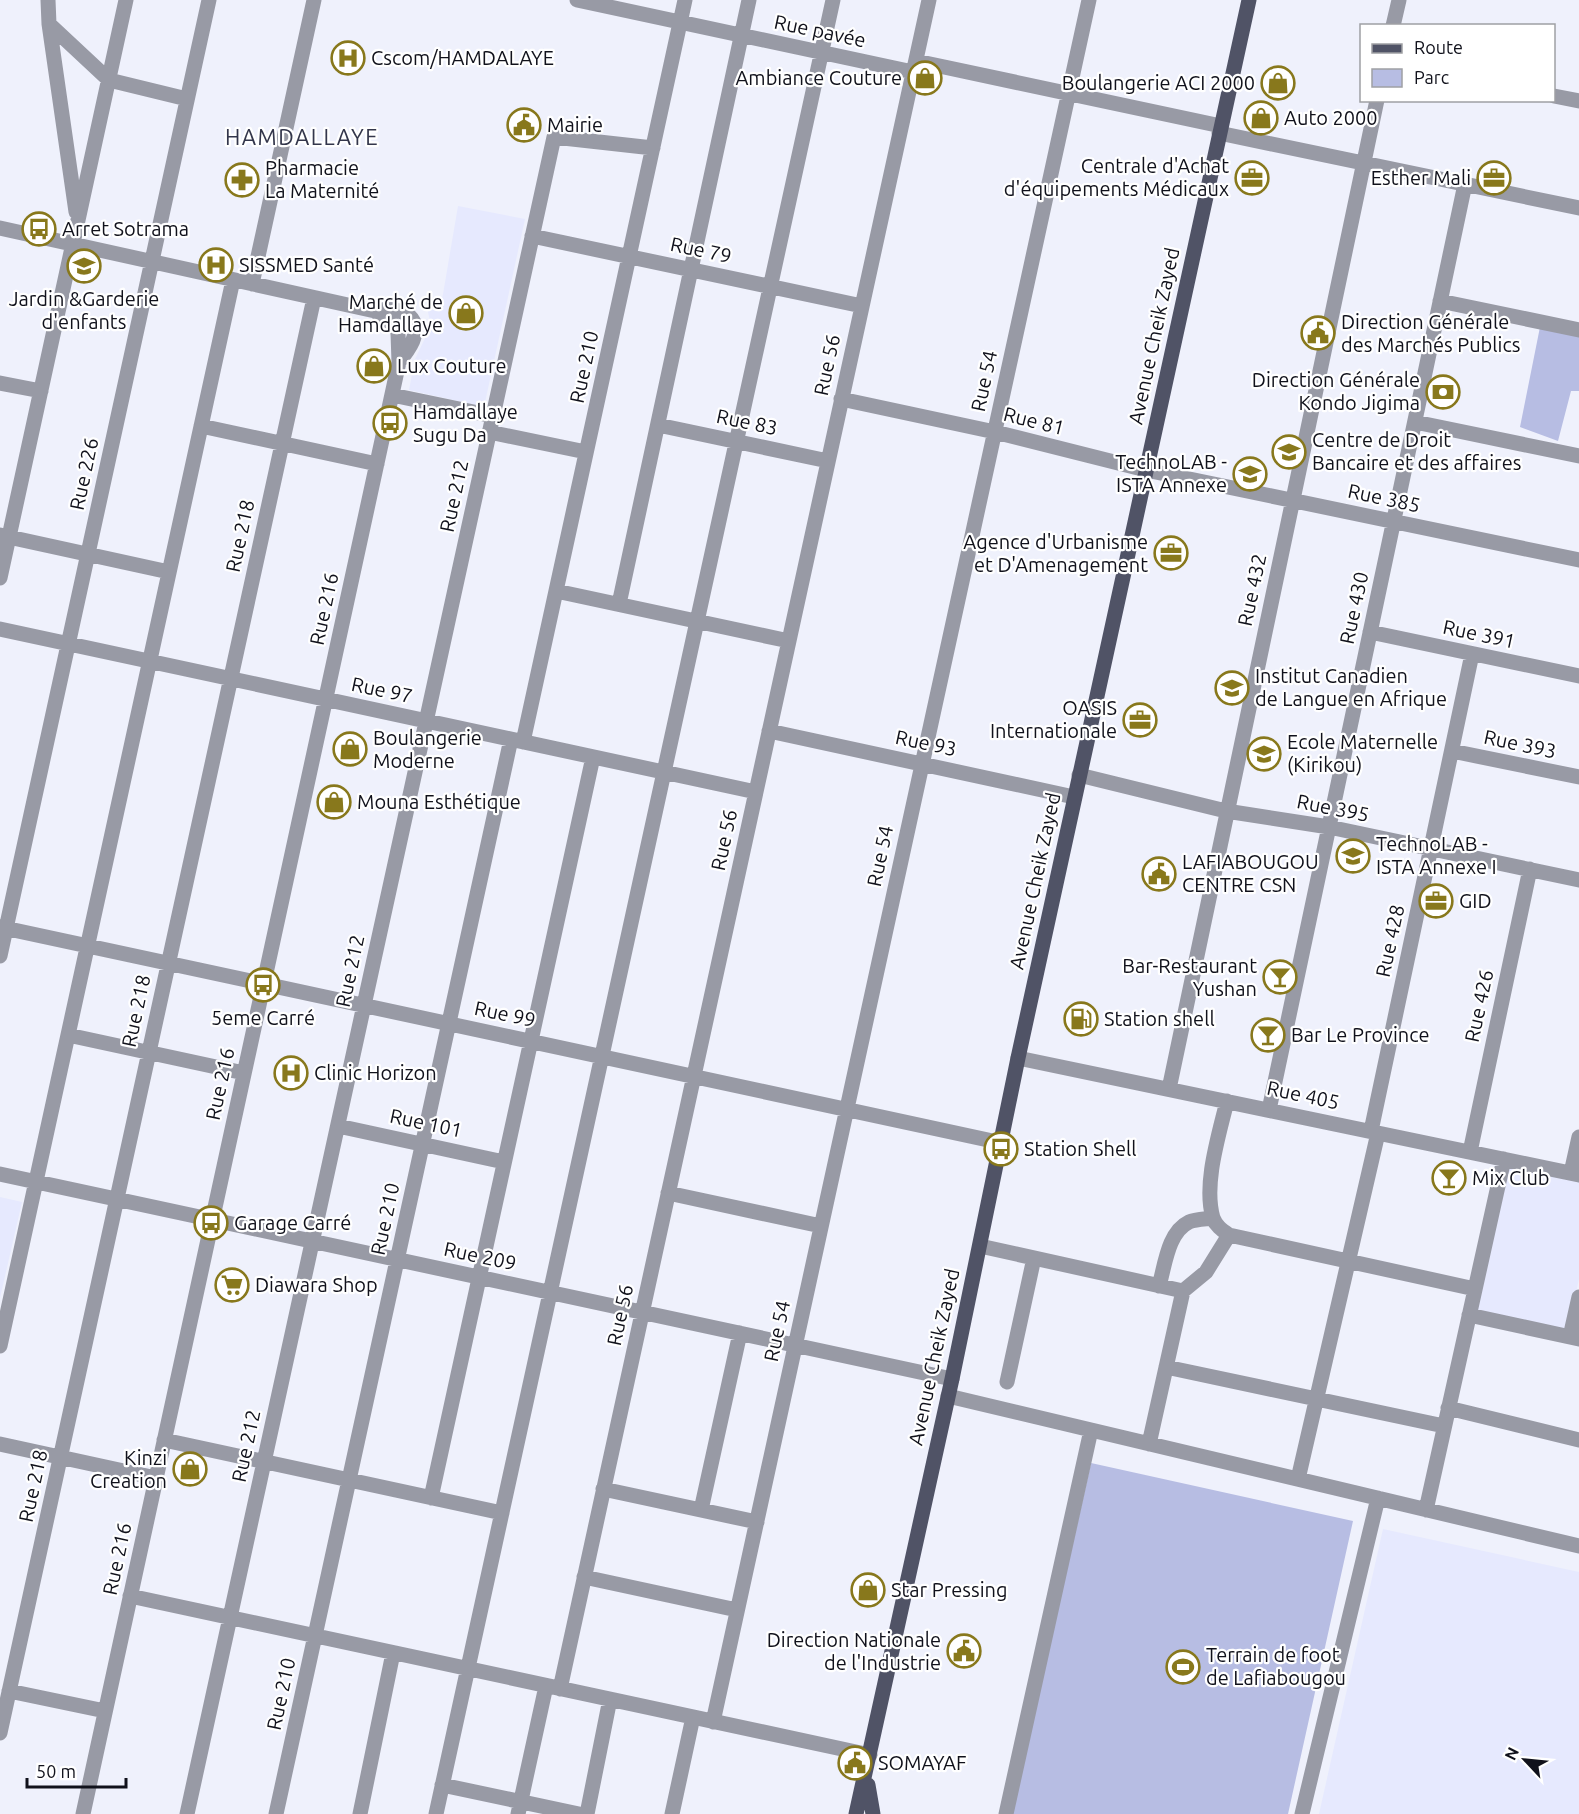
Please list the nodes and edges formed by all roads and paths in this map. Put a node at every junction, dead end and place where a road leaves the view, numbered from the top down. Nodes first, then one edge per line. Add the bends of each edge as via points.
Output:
1 (48, 0) edge
2 (126, 0) edge
3 (209, 0) edge
4 (314, 0) edge
5 (685, 0) edge
6 (749, 0) edge
7 (832, 0) edge
8 (929, 0) edge
9 (1089, 0) edge
10 (1249, 0) edge
11 (1399, 0) edge
12 (582, 1) edge
13 (680, 22) junction
14 (49, 24) junction
15 (1393, 24) edge
16 (742, 35) junction
17 (821, 53) junction
18 (914, 66) junction
19 (109, 80) junction
20 (1069, 94) junction
21 (1555, 96) edge
22 (187, 99) junction
23 (1579, 101) edge
24 (1377, 102) edge
25 (1220, 130) junction
26 (653, 148) junction
27 (1364, 164) junction
28 (1465, 184) junction
29 (1579, 208) edge
30 (77, 224) junction
31 (0, 228) edge
32 (532, 236) junction
33 (73, 244) junction
34 (629, 256) junction
35 (152, 262) junction
36 (691, 270) junction
37 (233, 280) junction
38 (252, 284) junction
39 (770, 287) junction
40 (314, 298) junction
41 (1440, 301) junction
42 (862, 306) junction
43 (1579, 330) edge
44 (0, 383) edge
45 (41, 391) junction
46 (392, 395) junction
47 (842, 399) junction
48 (1415, 422) junction
49 (491, 424) junction
50 (658, 425) junction
51 (201, 426) junction
52 (995, 432) junction
53 (736, 441) junction
54 (282, 444) junction
55 (586, 452) junction
56 (1579, 456) edge
57 (828, 461) junction
58 (377, 464) junction
59 (1146, 470) junction
60 (1293, 500) junction
61 (1394, 521) junction
62 (4, 536) edge
63 (88, 554) junction
64 (1579, 560) edge
65 (169, 572) junction
66 (0, 578) edge
67 (556, 591) junction
68 (619, 604) junction
69 (697, 621) junction
70 (0, 629) edge
71 (1370, 632) junction
72 (789, 641) junction
73 (68, 644) junction
74 (1472, 654) junction
75 (150, 662) junction
76 (1579, 676) edge
77 (230, 679) junction
78 (326, 700) junction
79 (426, 721) junction
80 (769, 731) junction
81 (517, 741) junction
82 (1452, 751) junction
83 (593, 757) junction
84 (922, 764) junction
85 (664, 772) junction
86 (1079, 776) junction
87 (1579, 777) edge
88 (756, 792) junction
89 (1074, 797) junction
90 (1226, 811) junction
91 (1329, 827) junction
92 (1431, 849) junction
93 (1530, 869) junction
94 (1579, 880) edge
95 (3, 928) edge
96 (87, 946) junction
97 (0, 957) edge
98 (168, 963) junction
99 (264, 984) junction
100 (364, 1005) junction
101 (449, 1024) junction
102 (68, 1035) junction
103 (531, 1041) junction
104 (149, 1052) junction
105 (602, 1057) junction
106 (1018, 1058) junction
107 (244, 1073) junction
108 (693, 1076) junction
109 (1168, 1089) junction
110 (1227, 1101) junction
111 (847, 1109) junction
112 (1269, 1110) junction
113 (338, 1126) junction
114 (1374, 1132) junction
115 (1579, 1137) edge
116 (1002, 1143) junction
117 (423, 1144) junction
118 (1470, 1152) junction
119 (1504, 1159) junction
120 (504, 1162) junction
121 (0, 1174) edge
122 (1575, 1174) edge
123 (36, 1182) junction
124 (668, 1193) junction
125 (117, 1199) junction
126 (1213, 1218) junction
127 (212, 1220) junction
128 (821, 1226) junction
129 (1228, 1235) junction
130 (313, 1241) junction
131 (980, 1246) junction
132 (1034, 1258) junction
133 (397, 1260) junction
134 (1348, 1261) junction
135 (479, 1277) junction
136 (1160, 1286) junction
137 (1475, 1289) junction
138 (1183, 1291) junction
139 (550, 1292) junction
140 (1579, 1297) edge
141 (642, 1312) junction
142 (1469, 1315) junction
143 (2, 1323) edge
144 (740, 1333) junction
145 (1575, 1338) edge
146 (795, 1345) junction
147 (0, 1346) edge
148 (1166, 1367) junction
149 (952, 1379) junction
150 (1007, 1382) dead end
151 (948, 1396) junction
152 (1317, 1399) junction
153 (1448, 1408) junction
154 (1444, 1426) junction
155 (1091, 1430) junction
156 (164, 1440) junction
157 (1579, 1440) edge
158 (0, 1444) edge
159 (1149, 1444) junction
160 (60, 1457) junction
161 (264, 1462) junction
162 (156, 1478) junction
163 (1298, 1479) junction
164 (349, 1480) junction
165 (603, 1489) junction
166 (431, 1498) junction
167 (1378, 1498) junction
168 (701, 1510) junction
169 (1426, 1510) junction
170 (502, 1513) junction
171 (757, 1522) junction
172 (1579, 1546) edge
173 (584, 1577) junction
174 (130, 1596) junction
175 (737, 1610) junction
176 (230, 1617) junction
177 (315, 1636) junction
178 (393, 1653) junction
179 (7, 1669) edge
180 (468, 1669) junction
181 (553, 1687) junction
182 (9, 1691) junction
183 (610, 1699) junction
184 (105, 1711) junction
185 (693, 1717) junction
186 (713, 1722) junction
187 (0, 1733) edge
188 (870, 1755) junction
189 (866, 1773) junction
190 (442, 1785) junction
191 (519, 1808) edge
192 (82, 1814) edge
193 (187, 1814) edge
194 (276, 1814) edge
195 (360, 1814) edge
196 (436, 1814) edge
197 (579, 1814) edge
198 (587, 1814) edge
199 (672, 1814) edge
200 (856, 1814) edge
201 (873, 1814) edge
202 (1006, 1814) edge
203 (1302, 1814) edge

1 - 14 street
2 - 19 street
3 - 22 street, Rue 226
4 - 38 street
5 - 13 street, Rue 210
6 - 16 street
7 - 17 street
8 - 18 street, Rue 56
9 - 20 street, Rue 54
10 - 25 main road, Avenue Cheik Zayed
11 - 15 street
12 - 13 street, Rue pavée
13 - 16 street, Rue pavée
13 - 26 street, Rue 210
14 - 19 street
14 - 30 street
16 - 17 street, Rue pavée
16 - 36 street
17 - 18 street, Rue pavée
17 - 39 street
18 - 20 street, Rue pavée
18 - 42 street, Rue 56
19 - 22 street
19 - 30 street
20 - 25 street, Rue pavée
20 - 52 street, Rue 54
21 - 23 street
22 - 35 street, Rue 226
24 - 27 street, Rue 432
25 - 27 street
25 - 59 main road, Avenue Cheik Zayed
26 - 32 street, Rue 212 via 554,136
26 - 34 street, Rue 210
27 - 28 street
27 - 60 street, Rue 432
28 - 29 street
28 - 41 street, Rue 430
30 - 33 street
31 - 33 street
32 - 34 street, Rue 79
32 - 49 street, Rue 212
33 - 35 street
33 - 45 street
34 - 36 street, Rue 79
34 - 55 street, Rue 210
35 - 37 street
35 - 63 street, Rue 226
36 - 39 street, Rue 79
36 - 50 street
37 - 38 street
37 - 51 street
38 - 40 street
39 - 42 street, Rue 79
39 - 53 street
40 - 46 street, Rue 216 via 375,311 395,326 399,362
40 - 54 street, Rue 218
41 - 43 street
41 - 48 street, Rue 430
42 - 47 street, Rue 56
44 - 45 street
45 - 62 street
46 - 49 street
46 - 58 street, Rue 216
47 - 52 street, Rue 81
47 - 57 street, Rue 56
48 - 56 street
48 - 61 street, Rue 430
49 - 55 street
49 - 79 street, Rue 212
50 - 53 street, Rue 83
50 - 68 street
51 - 54 street
51 - 65 street
52 - 59 street, Rue 81
52 - 84 street, Rue 54
53 - 57 street, Rue 83
53 - 69 street
54 - 58 street
54 - 77 street, Rue 218
55 - 67 street, Rue 210
57 - 72 street, Rue 56
58 - 78 street, Rue 216
59 - 60 street, Rue 385
59 - 86 main road, Avenue Cheik Zayed
60 - 61 street, Rue 385
60 - 90 street, Rue 432
61 - 64 street, Rue 385
61 - 71 street, Rue 430
62 - 63 street
62 - 66 street
63 - 65 street
63 - 73 street, Rue 226
65 - 75 street
67 - 68 street
67 - 81 street, Rue 210
68 - 69 street
69 - 72 street
69 - 85 street
70 - 73 street, Rue 97
71 - 74 street, Rue 391
71 - 91 street, Rue 430
72 - 80 street, Rue 56
73 - 75 street, Rue 97
73 - 95 street, Rue 226
74 - 76 street, Rue 391
74 - 82 street, Rue 428
75 - 77 street, Rue 97
75 - 96 street
77 - 78 street, Rue 97
77 - 98 street, Rue 218
78 - 79 street, Rue 97
78 - 99 street, Rue 216
79 - 81 street, Rue 97
79 - 100 street, Rue 212
80 - 84 street, Rue 93
80 - 88 street, Rue 56
81 - 83 street, Rue 97
81 - 101 street, Rue 210
82 - 87 street, Rue 393
82 - 92 street, Rue 428
83 - 85 street, Rue 97
83 - 103 street
84 - 89 street, Rue 93
84 - 111 street, Rue 54
85 - 88 street, Rue 97
85 - 105 street
86 - 89 main road, Avenue Cheik Zayed
86 - 90 street, Rue 395
88 - 108 street, Rue 56
89 - 106 main road, Avenue Cheik Zayed
90 - 91 street, Rue 395
90 - 109 street, Rue 432
91 - 92 street, Rue 395
91 - 112 street, Rue 430
92 - 93 street, Rue 395
92 - 114 street, Rue 428
93 - 94 street, Rue 395
93 - 118 street, Rue 426
95 - 96 street, Rue 99
95 - 97 street, Rue 226
96 - 98 street, Rue 99
96 - 102 street
98 - 99 street, Rue 99
98 - 104 street, Rue 218
99 - 100 street, Rue 99
99 - 107 street, Rue 216
100 - 101 street, Rue 99
100 - 113 street, Rue 212
101 - 103 street, Rue 99
101 - 117 street, Rue 210
102 - 104 street
102 - 123 street
103 - 105 street, Rue 99
103 - 120 street
104 - 107 street
104 - 125 street, Rue 218
105 - 108 street, Rue 99
105 - 139 street
106 - 109 street, Rue 405
106 - 116 main road, Avenue Cheik Zayed
107 - 127 street, Rue 216
108 - 111 street, Rue 99
108 - 124 street, Rue 56
109 - 110 street, Rue 405
110 - 112 street, Rue 405
110 - 126 street via 1210,1179
111 - 116 street, Rue 99
111 - 128 street, Rue 54
112 - 114 street, Rue 405
113 - 117 street, Rue 101
113 - 130 street, Rue 212
114 - 118 street, Rue 405
114 - 134 street, Rue 428
115 - 122 street
116 - 131 main road, Avenue Cheik Zayed
117 - 120 street, Rue 101
117 - 133 street, Rue 210
118 - 119 street, Rue 405
119 - 122 street, Rue 405
119 - 137 street
120 - 135 street
121 - 123 street, Rue 209
123 - 125 street, Rue 209
123 - 143 street
124 - 128 street
124 - 141 street, Rue 56
125 - 127 street, Rue 209
125 - 160 street, Rue 218
126 - 129 street
126 - 136 street via 1190,1221 1177,1233
127 - 130 street, Rue 209
127 - 156 street, Rue 216
128 - 146 street, Rue 54
129 - 134 street
129 - 138 street via 1206,1272
130 - 133 street, Rue 209
130 - 161 street, Rue 212
131 - 132 street
131 - 149 main road, Avenue Cheik Zayed
132 - 136 street
132 - 150 street
133 - 135 street, Rue 209
133 - 164 street, Rue 210
134 - 137 street
134 - 152 street, Rue 428
135 - 139 street, Rue 209
135 - 166 street
136 - 138 street
137 - 142 street
138 - 148 street
139 - 141 street, Rue 209
139 - 170 street
140 - 145 street
141 - 144 street, Rue 209
141 - 165 street, Rue 56
142 - 145 street
142 - 153 street
143 - 147 street
144 - 146 street, Rue 209
144 - 168 street
146 - 149 street, Rue 209
146 - 171 street, Rue 54
148 - 152 street
148 - 159 street
149 - 151 main road, Avenue Cheik Zayed
151 - 155 street
151 - 188 main road, Avenue Cheik Zayed
152 - 154 street
152 - 163 street, Rue 428
153 - 154 street
153 - 157 street
154 - 169 street
155 - 159 street
155 - 202 street
156 - 161 street
156 - 162 street, Rue 216
158 - 160 street
159 - 163 street
160 - 162 street
160 - 179 street, Rue 218
161 - 164 street
161 - 176 street, Rue 212
162 - 174 street, Rue 216
163 - 167 street
164 - 166 street
164 - 177 street, Rue 210
165 - 168 street
165 - 173 street, Rue 56
166 - 170 street
167 - 169 street
167 - 203 street
168 - 171 street
169 - 172 street
170 - 180 street
171 - 175 street, Rue 54
173 - 175 street
173 - 181 street, Rue 56
174 - 176 street
174 - 184 street, Rue 216
175 - 186 street, Rue 54
176 - 177 street
176 - 193 street, Rue 212
177 - 178 street
177 - 194 street, Rue 210
178 - 180 street
178 - 195 street
179 - 182 street, Rue 218
180 - 181 street
180 - 190 street
181 - 183 street
181 - 191 street, Rue 56
182 - 184 street
182 - 187 street, Rue 218
183 - 185 street
183 - 198 street
184 - 192 street, Rue 216
185 - 186 street
185 - 199 street
186 - 188 street
188 - 189 main road, Avenue Cheik Zayed
189 - 200 main road, Avenue Cheik Zayed
189 - 201 main road, Avenue Cheik Zayed
190 - 191 street
190 - 196 street
191 - 197 street

